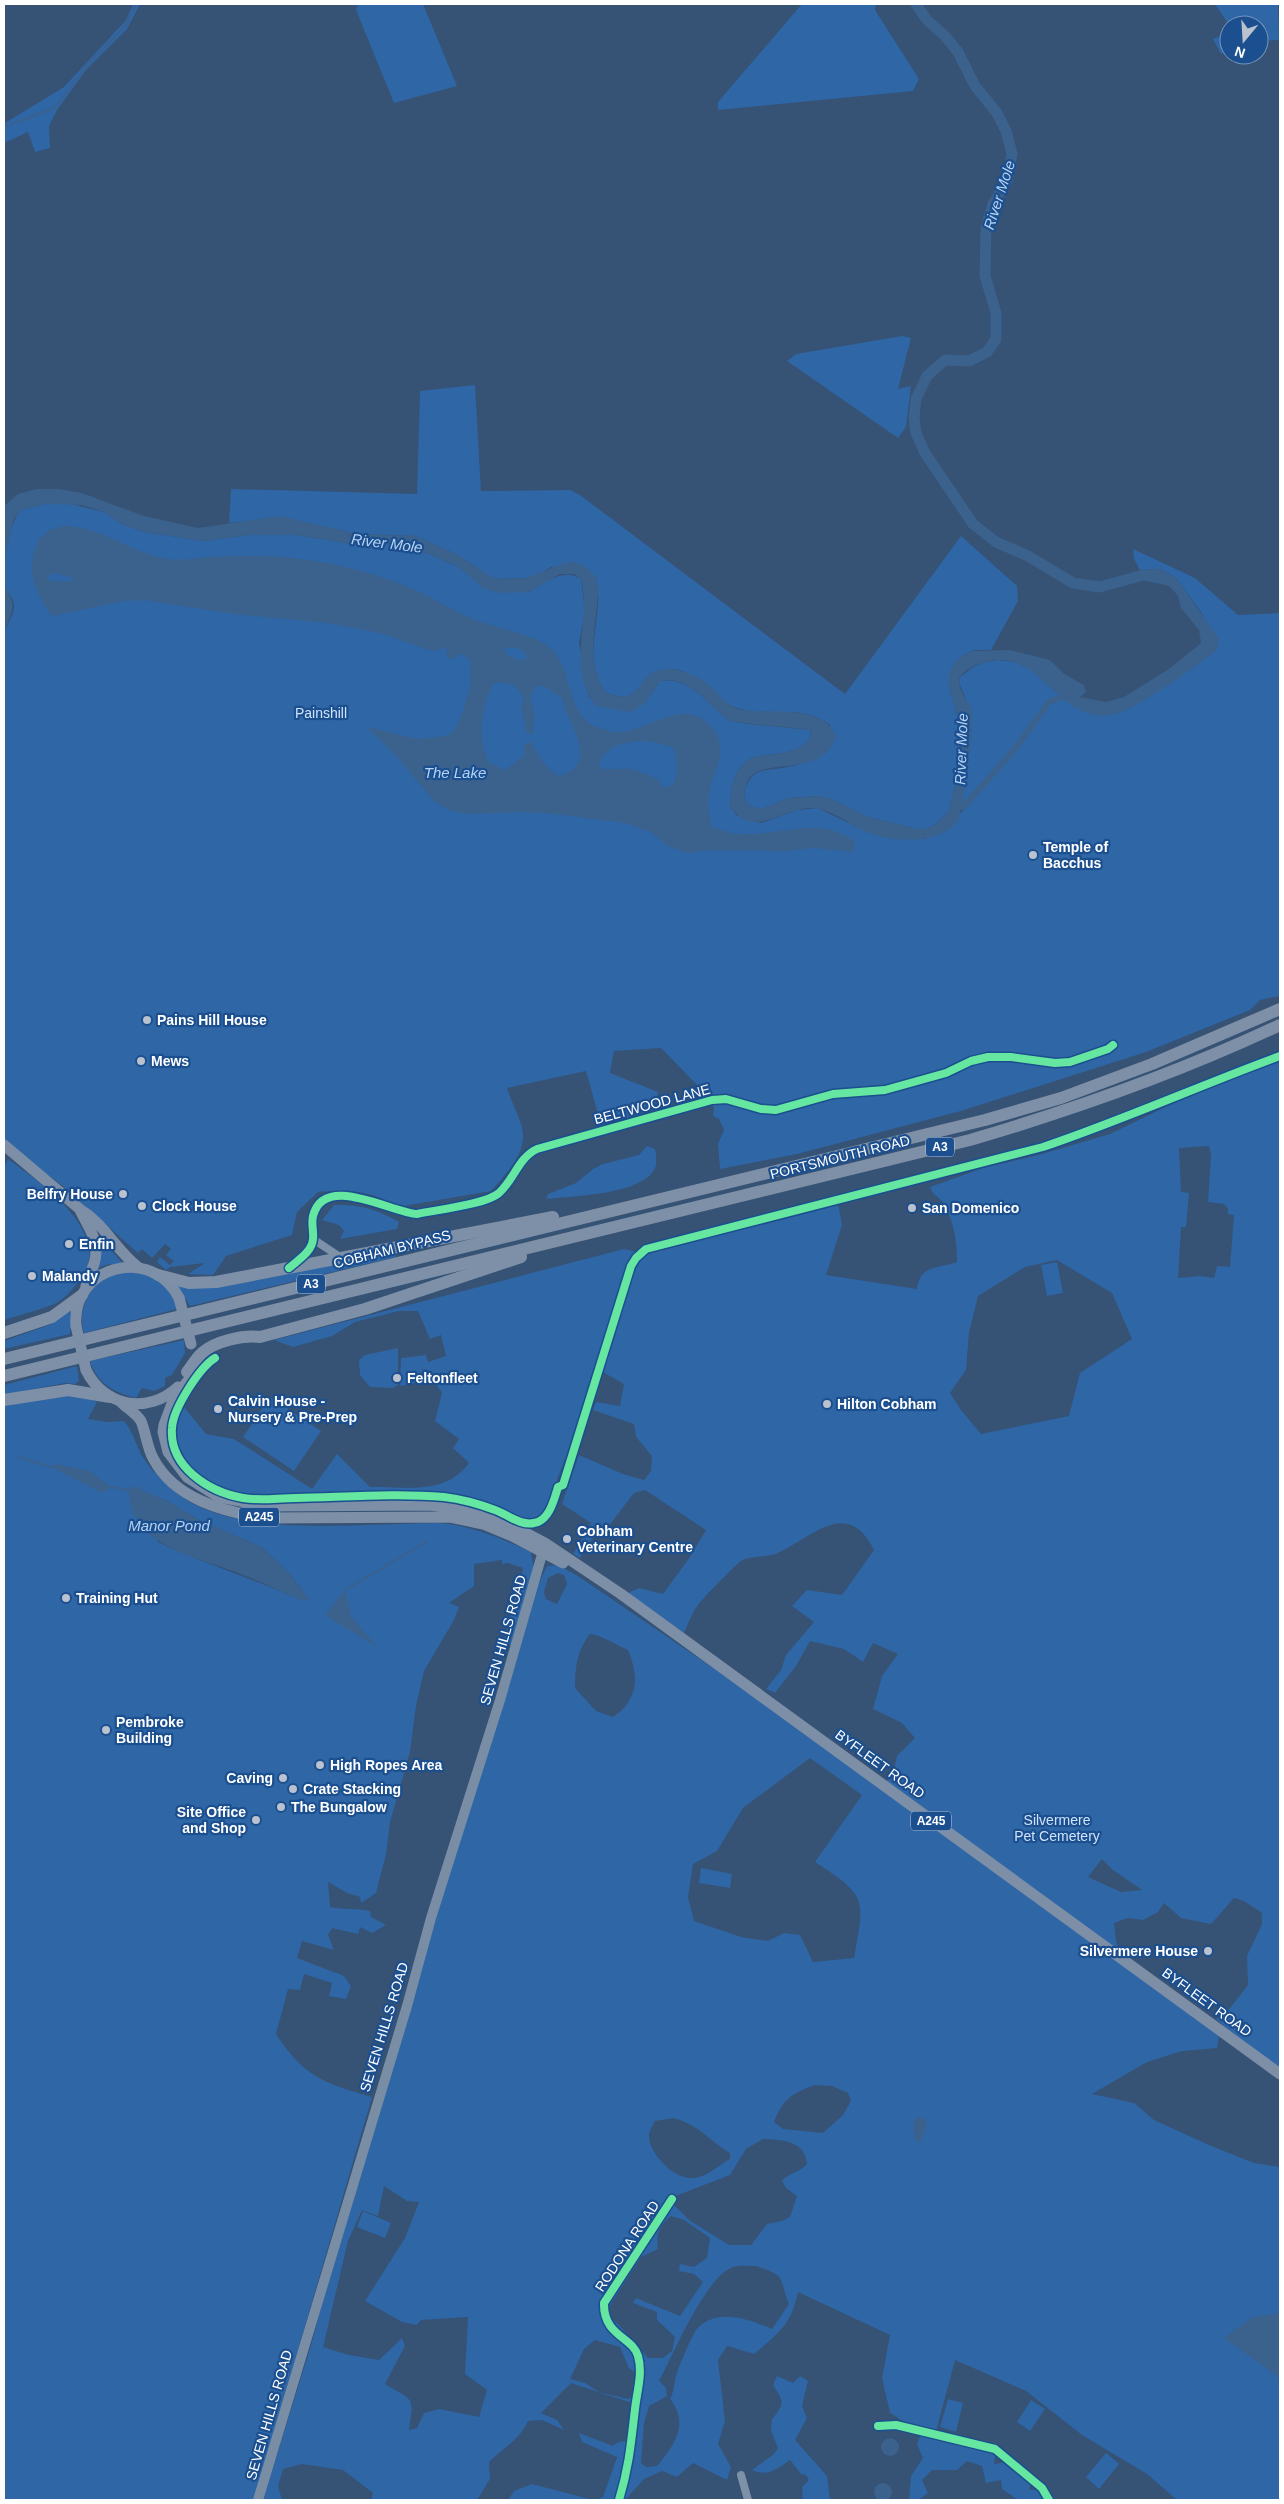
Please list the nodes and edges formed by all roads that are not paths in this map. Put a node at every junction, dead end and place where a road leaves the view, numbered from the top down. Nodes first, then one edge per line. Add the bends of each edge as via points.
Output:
1 (1280, 1009) edge
2 (1280, 1025) edge
3 (1114, 1045) dead end
4 (4, 1145) edge
5 (81, 1210) junction
6 (612, 1211) junction
7 (599, 1230) junction
8 (313, 1239) junction
9 (340, 1258) junction
10 (138, 1267) junction
11 (289, 1268) junction
12 (158, 1275) junction
13 (84, 1291) junction
14 (4, 1333) edge
15 (260, 1337) junction
16 (4, 1359) edge
17 (187, 1372) junction
18 (4, 1376) edge
19 (178, 1387) junction
20 (4, 1400) edge
21 (116, 1400) junction
22 (173, 1400) junction
23 (541, 1551) junction
24 (1280, 2074) edge
25 (672, 2199) dead end
26 (878, 2426) dead end
27 (741, 2475) dead end
28 (258, 2500) edge
29 (619, 2500) edge
30 (748, 2500) edge
31 (1049, 2500) edge

1 - 6 highway, PORTSMOUTH ROAD / A3 via 1152,1064 1061,1098 899,1142
2 - 7 highway, PORTSMOUTH ROAD / A3 via 1162,1076 1026,1124 892,1160
3 - 8 street, BELTWOOD LANE via 1078,1059 1055,1063 1012,1056 988,1057 971,1061 946,1074 885,1090 833,1094 776,1110 726,1099 712,1100 537,1149 526,1155 502,1191 490,1199 417,1214 359,1197 329,1198 314,1213
4 - 5 main road
5 - 10 main road via 98,1223 124,1256
5 - 13 main road via 95,1246 94,1262
6 - 9 highway via 572,1214
6 - 16 highway, COBHAM BYPASS / A3
7 - 15 highway via 366,1309
7 - 18 highway, A3
8 - 9 street
8 - 11 street via 308,1251
9 - 11 highway
10 - 12 main road
10 - 13 main road via 109,1271
11 - 12 highway via 206,1284
12 - 17 main road, bridge via 179,1298 191,1344
13 - 14 highway via 52,1317
13 - 21 main road, bridge via 76,1326 86,1370 93,1383
15 - 17 highway via 251,1336 210,1348
15 - 22 highway via 212,1354
17 - 19 main road
19 - 21 main road via 154,1402 143,1404
19 - 22 main road, A245
20 - 21 highway via 68,1390
21 - 23 main road, BYFLEET ROAD / A245 via 140,1421 153,1459 167,1476 182,1490 216,1508 265,1518 450,1517 483,1524
22 - 23 main road, BYFLEET ROAD / A245 via 163,1430 168,1452 187,1477 219,1497 257,1506 431,1505 467,1510 503,1521
23 - 24 main road, BYFLEET ROAD / A245 via 582,1569 621,1594
23 - 28 main road, SEVEN HILLS ROAD via 500,1700 431,1918
25 - 29 street, RODONA ROAD via 604,2303 604,2315 614,2331 638,2353 640,2376 630,2465
26 - 31 street via 896,2425 995,2449 1042,2488
27 - 30 street

